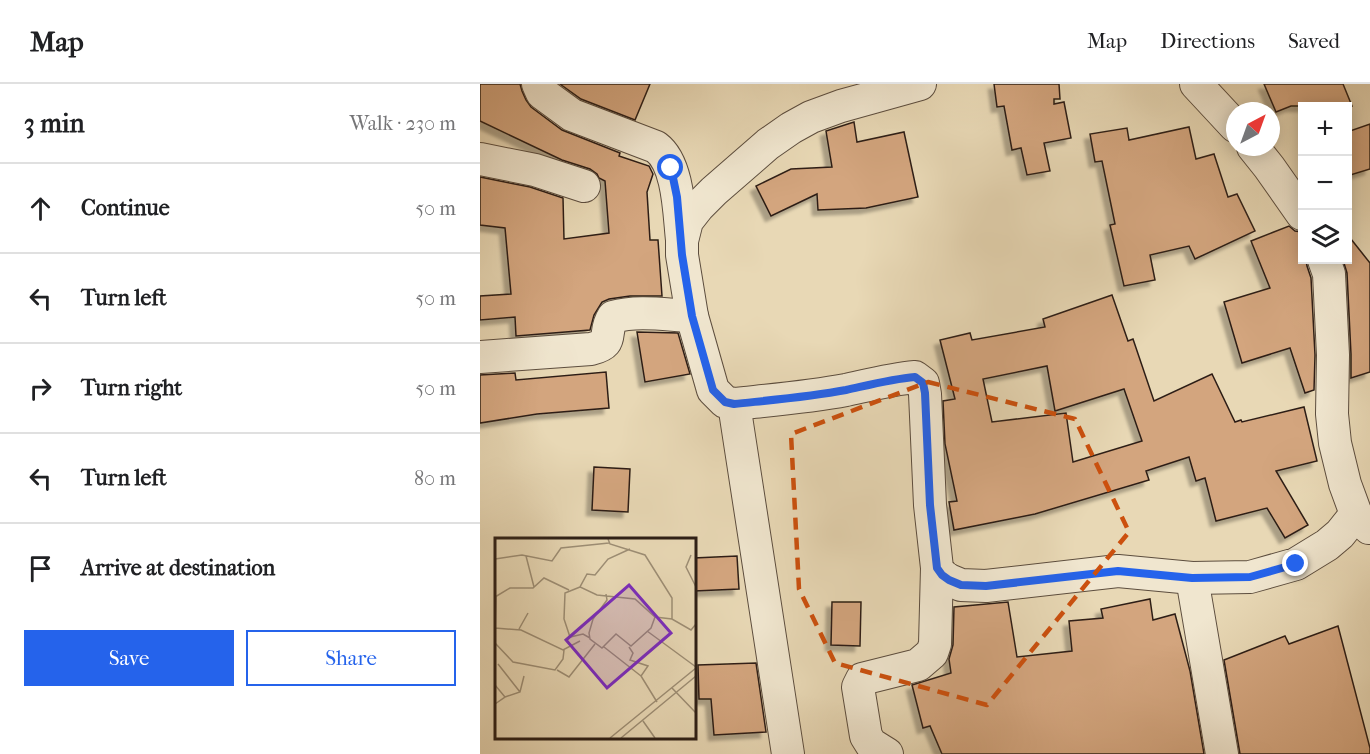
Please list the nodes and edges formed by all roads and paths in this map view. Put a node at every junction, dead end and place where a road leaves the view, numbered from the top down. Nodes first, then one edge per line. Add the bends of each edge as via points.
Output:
1 (538, 84) edge
2 (920, 84) edge
3 (1196, 84) edge
4 (1226, 116) edge
5 (1260, 156) edge
6 (480, 159) edge
7 (584, 186) dead end
8 (1299, 210) edge
9 (682, 241) junction
10 (1325, 264) edge
11 (692, 316) junction
12 (480, 357) edge
13 (734, 404) junction
14 (1359, 529) edge
15 (937, 568) junction
16 (1192, 578) junction
17 (788, 754) edge
18 (887, 754) edge
19 (1222, 754) edge

1 - 9 street via 542,93 572,115 662,151 671,168
2 - 9 street via 840,106 790,128 698,207 687,221
3 - 4 street
5 - 8 street
6 - 7 street via 535,170
9 - 11 street
10 - 14 street via 1329,274 1335,443
11 - 12 street via 620,315 608,325 608,336 601,347
11 - 13 street via 713,390 725,402
13 - 15 street via 791,399 915,377 923,383
13 - 17 street
14 - 16 street via 1296,564 1250,577
15 - 16 street via 961,585 986,586 1118,571
15 - 18 street via 932,653 918,665 862,680 858,687 866,736
16 - 19 street

